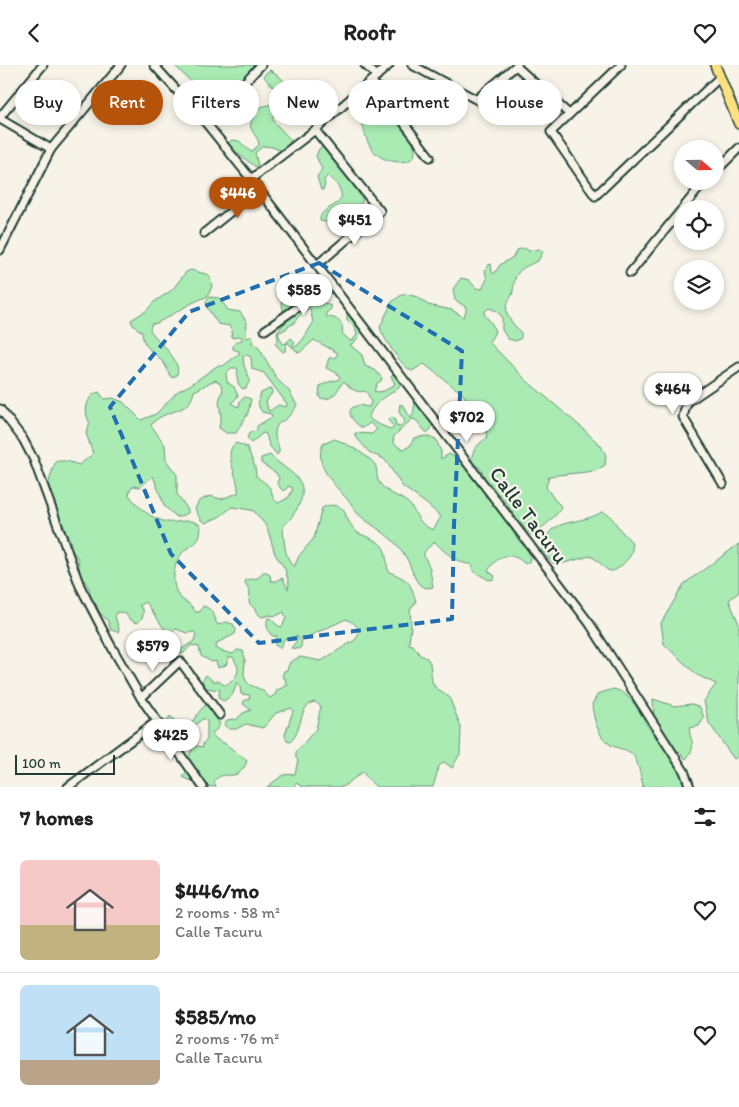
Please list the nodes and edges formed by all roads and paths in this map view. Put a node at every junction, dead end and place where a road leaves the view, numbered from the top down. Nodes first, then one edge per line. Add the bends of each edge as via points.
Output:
1 (121, 65) edge
2 (154, 65) edge
3 (261, 65) edge
4 (366, 65) edge
5 (389, 65) edge
6 (412, 65) edge
7 (516, 65) edge
8 (621, 65) edge
9 (715, 65) edge
10 (39, 67) edge
11 (720, 77) junction
12 (374, 79) junction
13 (247, 80) edge
14 (173, 86) edge
15 (477, 99) joint
16 (569, 114) junction
17 (0, 118) edge
18 (739, 124) edge
19 (208, 125) edge
20 (315, 130) junction
21 (739, 148) edge
22 (51, 149) junction
23 (430, 157) dead end
24 (724, 163) edge
25 (252, 179) junction
26 (259, 189) junction
27 (697, 190) edge
28 (204, 233) dead end
29 (0, 250) edge
30 (317, 265) junction
31 (630, 273) dead end
32 (331, 283) junction
33 (265, 330) dead end
34 (739, 367) edge
35 (0, 409) edge
36 (723, 484) dead end
37 (141, 698) junction
38 (220, 715) dead end
39 (157, 721) junction
40 (68, 787) edge
41 (203, 787) edge
42 (690, 787) edge

1 - 22 street
2 - 14 street, Calle Tacuru
3 - 13 street
4 - 12 street
5 - 12 street
6 - 15 street
7 - 15 street
7 - 16 street
8 - 16 street
9 - 11 main road
10 - 17 street
11 - 16 street via 595,196 551,132
11 - 18 main road
12 - 20 street
12 - 23 street
17 - 22 street
19 - 25 street, Calle Tacuru
20 - 25 street
20 - 30 street via 380,211
21 - 24 street
22 - 29 street
25 - 26 street, Calle Tacuru
26 - 28 street
26 - 30 street, Calle Tacuru
27 - 31 street
30 - 32 street, Calle Tacuru
32 - 33 street
32 - 42 street, Calle Tacuru via 590,624 684,771
34 - 36 street via 689,401 683,417
35 - 37 street via 34,460 80,585
37 - 38 street via 180,661
37 - 39 street
39 - 40 street
39 - 41 street

